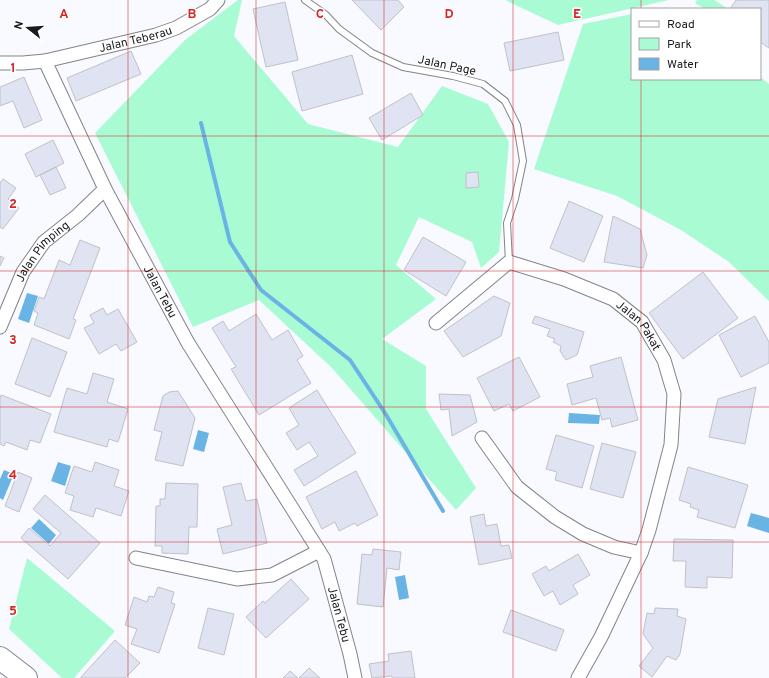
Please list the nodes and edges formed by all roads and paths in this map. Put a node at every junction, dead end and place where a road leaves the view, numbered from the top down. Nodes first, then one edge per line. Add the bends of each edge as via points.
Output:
1 (218, 0) edge
2 (306, 0) edge
3 (45, 61) junction
4 (0, 63) edge
5 (105, 189) junction
6 (509, 262) junction
7 (436, 323) dead end
8 (0, 327) edge
9 (482, 438) dead end
10 (319, 551) junction
11 (641, 553) junction
12 (136, 558) dead end
13 (0, 658) edge
14 (26, 678) edge
15 (355, 678) edge
16 (578, 678) edge

1 - 3 street, Jalan Teberau via 210,9 176,28
2 - 6 lane, Jalan Page via 372,54 403,67 483,84 505,101 517,125 523,161 507,223
3 - 4 street
3 - 5 street, Jalan Tebu
5 - 8 street, Jalan Pimping via 44,242 23,272
5 - 10 street, Jalan Tebu via 188,343
6 - 7 street
6 - 11 street, Jalan Pakat via 564,279 613,299 642,322 664,360 674,394 671,445
9 - 11 street via 517,487 555,517 583,534 614,547
10 - 12 street via 272,575 237,579
10 - 15 street, Jalan Tebu via 324,560
11 - 16 street, Jalan Pakat via 601,637
13 - 14 highway

